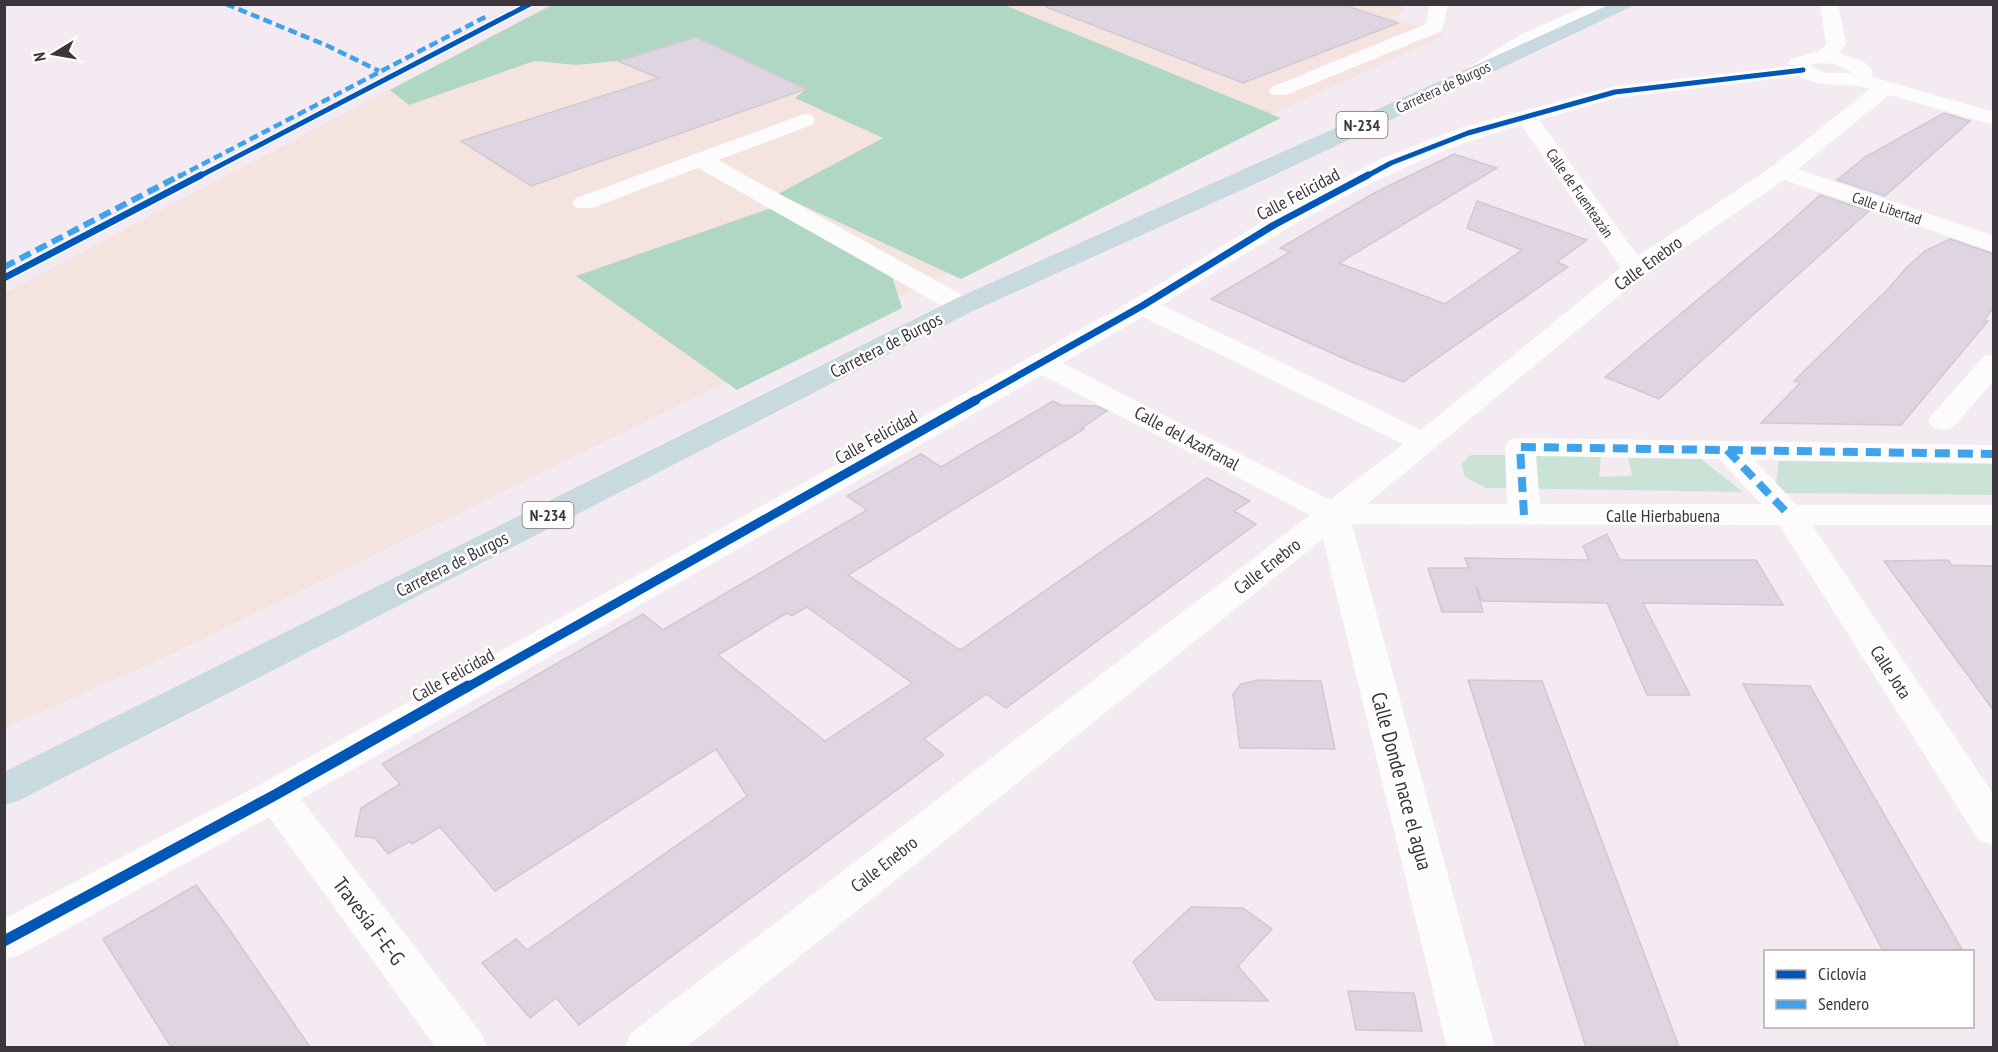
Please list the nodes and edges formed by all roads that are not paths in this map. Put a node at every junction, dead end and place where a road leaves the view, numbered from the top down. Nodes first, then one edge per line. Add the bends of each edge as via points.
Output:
1 (1439, 4) edge
2 (1566, 4) edge
3 (1592, 4) edge
4 (1607, 4) edge
5 (1628, 4) edge
6 (1652, 4) edge
7 (1829, 4) edge
8 (1513, 38) junction
9 (1544, 39) junction
10 (1814, 64) junction
11 (1456, 81) junction
12 (1873, 82) junction
13 (1279, 91) dead end
14 (1525, 116) junction
15 (1994, 119) edge
16 (804, 120) dead end
17 (699, 159) junction
18 (1781, 171) junction
19 (584, 203) dead end
20 (1094, 244) junction
21 (1994, 245) edge
22 (1635, 270) junction
23 (963, 306) junction
24 (1142, 306) junction
25 (1994, 362) edge
26 (1041, 363) junction
27 (1943, 421) dead end
28 (1424, 443) junction
29 (1727, 450) junction
30 (1994, 454) edge
31 (1333, 514) junction
32 (1524, 515) junction
33 (1789, 515) junction
34 (1994, 515) edge
35 (4, 790) edge
36 (275, 795) junction
37 (1994, 829) edge
38 (4, 941) edge
39 (464, 1047) edge
40 (648, 1047) edge
41 (1471, 1047) edge

1 - 13 street via 1435,27
2 - 8 street via 1522,24
3 - 8 highway, Carretera de Burgos / N-234
4 - 11 street via 1527,39
5 - 9 highway, Carretera de Burgos / N-234
6 - 9 highway
7 - 10 street via 1836,44
8 - 20 highway, Carretera de Burgos / N-234 via 1421,78
9 - 11 highway, Carretera de Burgos / N-234
10 - 12 street via 1830,79
10 - 14 street, Calle Felicidad via 1615,92
11 - 20 highway, Carretera de Burgos / N-234 via 1288,160
12 - 15 street
12 - 18 street, Calle Enebro
14 - 22 street, Calle de Fuenteazán
14 - 24 street, Calle Felicidad via 1468,133 1391,164 1274,225
16 - 17 street
17 - 19 street
17 - 23 street
18 - 21 street, Calle Libertad
18 - 22 street, Calle Enebro
20 - 23 highway, Carretera de Burgos / N-234
22 - 28 street, Calle Enebro
23 - 35 highway, Carretera de Burgos / N-234
24 - 26 street, Calle Felicidad
24 - 28 street
25 - 27 street
26 - 31 street, Calle del Azafranal
26 - 36 street, Calle Felicidad
28 - 31 street, Calle Enebro
29 - 30 street
29 - 32 street via 1520,447
29 - 33 street, Calle Jota
31 - 32 street, Calle Hierbabuena
31 - 40 street, Calle Enebro
31 - 41 street, Calle Donde nace el agua
32 - 33 street, Calle Hierbabuena
33 - 34 street, Calle Hierbabuena
33 - 37 street, Calle Jota
36 - 38 street, Calle Felicidad
36 - 39 street, Travesía F-E-G

